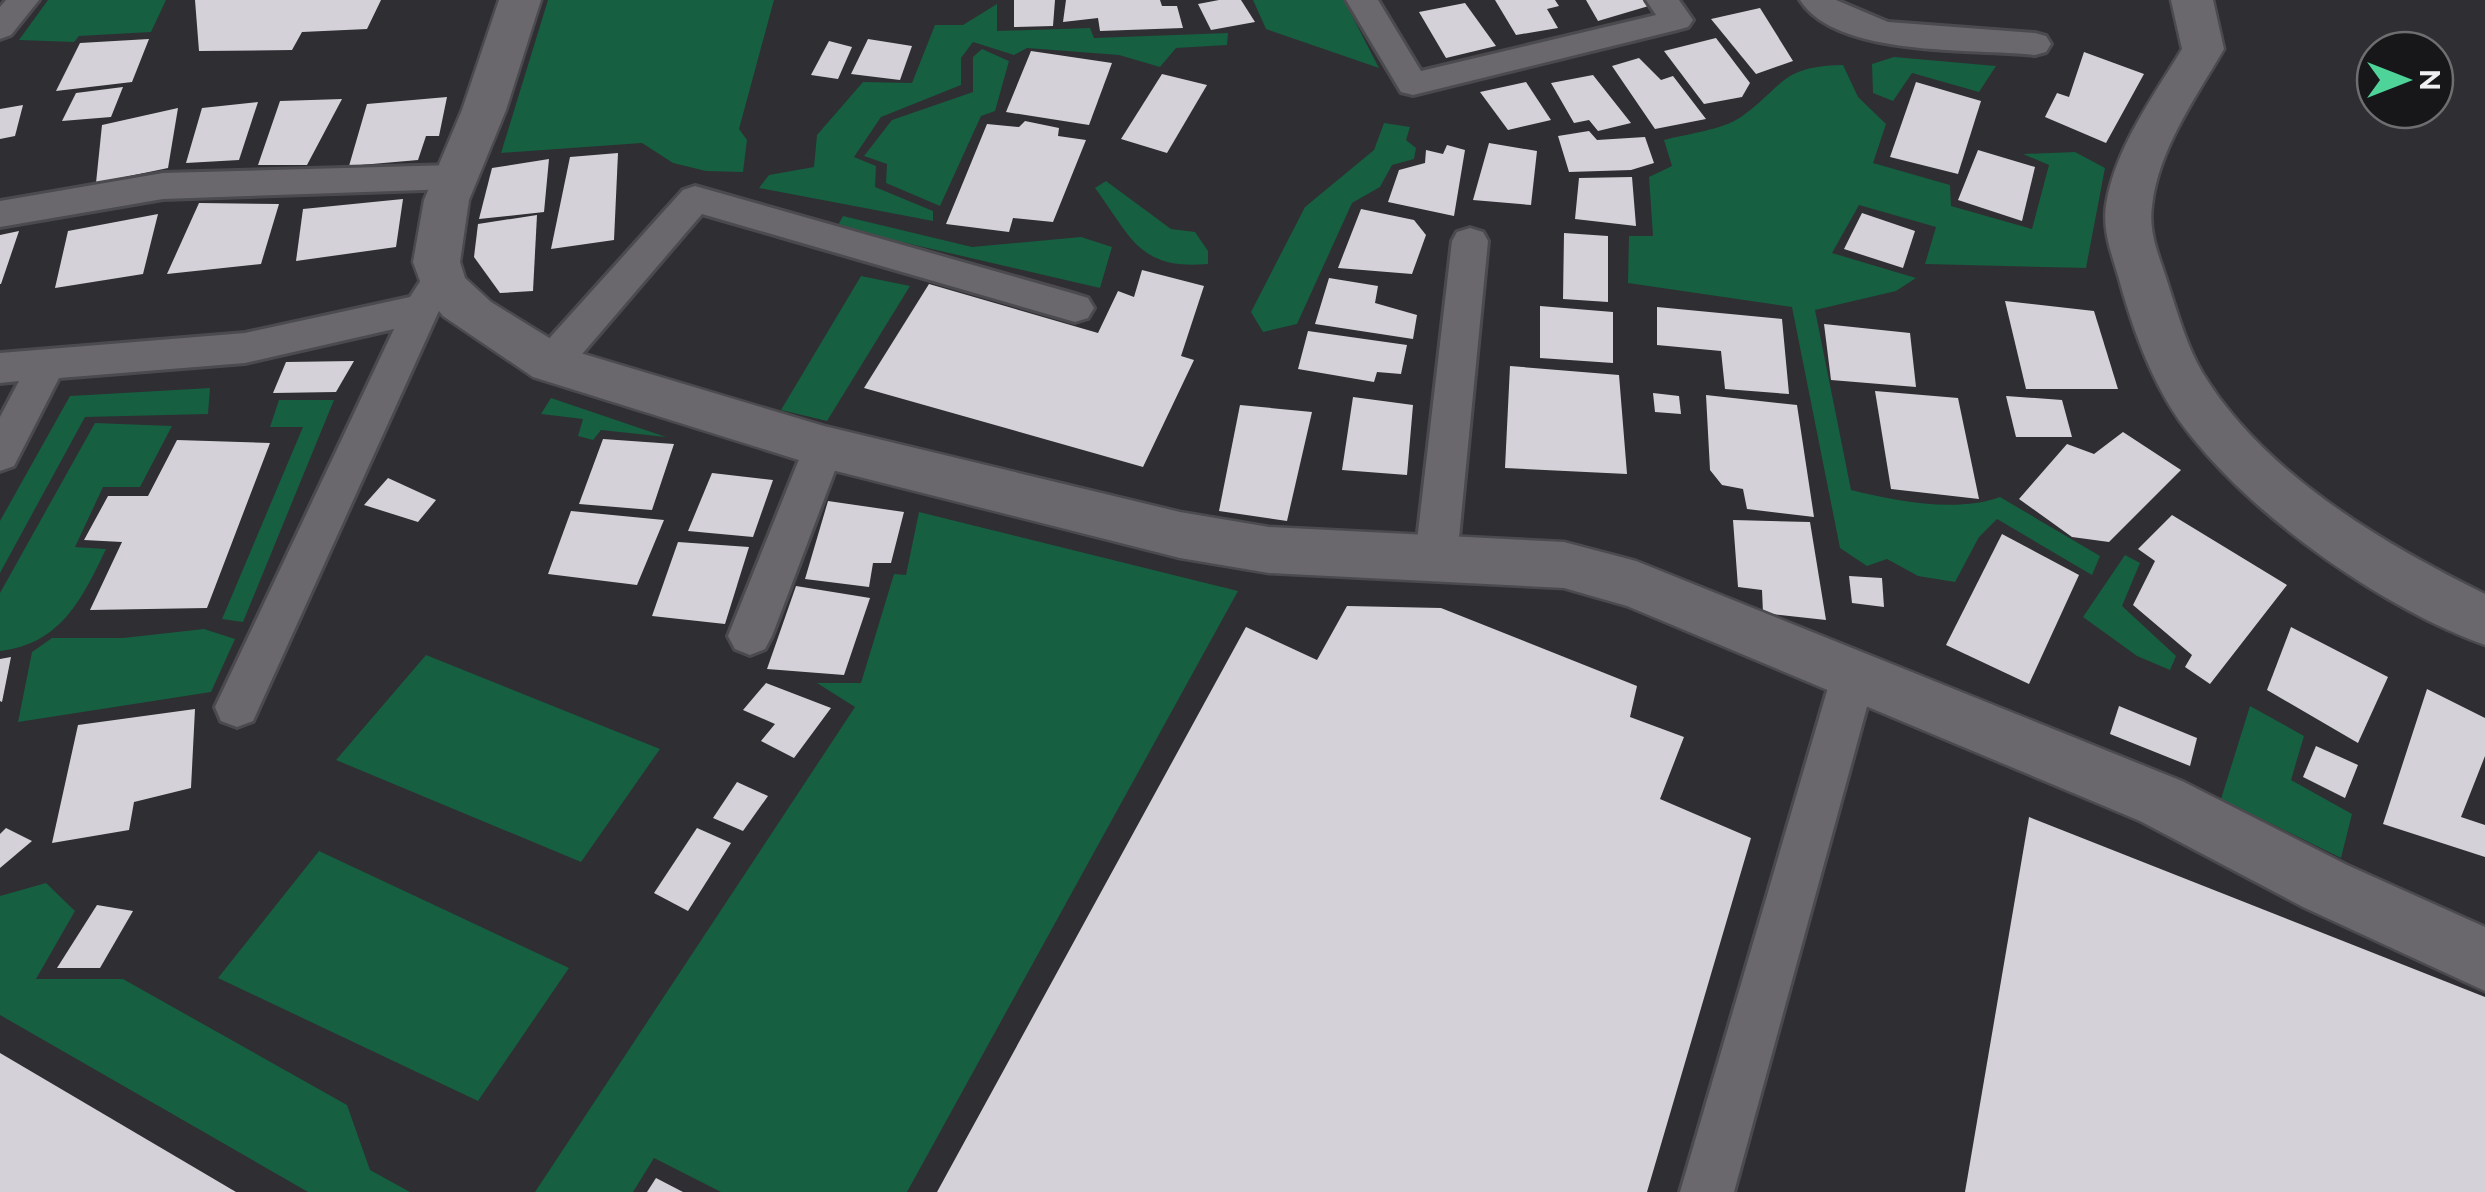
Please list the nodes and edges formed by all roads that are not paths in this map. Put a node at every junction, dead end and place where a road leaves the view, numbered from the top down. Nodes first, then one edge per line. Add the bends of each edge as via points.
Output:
1 (23, 0) edge
2 (520, 0) edge
3 (1362, 0) edge
4 (1662, 0) edge
5 (1816, 0) edge
6 (2192, 0) edge
7 (0, 28) edge
8 (2035, 44) dead end
9 (453, 177) junction
10 (0, 214) edge
11 (1470, 241) dead end
12 (432, 293) junction
13 (1076, 308) dead end
14 (552, 363) junction
15 (47, 364) junction
16 (0, 368) edge
17 (824, 447) junction
18 (0, 455) edge
19 (1436, 558) junction
20 (2485, 621) edge
21 (750, 636) dead end
22 (1854, 674) junction
23 (237, 708) dead end
24 (2485, 959) edge
25 (1707, 1192) edge

1 - 7 lane
2 - 9 street via 478,126
3 - 4 lane via 1413,84 1677,20
5 - 8 lane via 1825,12 1870,28
6 - 20 street via 2203,48 2141,159 2128,227 2151,309 2184,387 2229,445 2291,499 2437,598
9 - 10 lane via 162,186
9 - 12 street
11 - 19 lane
12 - 14 street via 461,302
12 - 15 lane via 245,348
12 - 23 lane
13 - 14 lane via 695,199
14 - 17 street
15 - 16 lane
15 - 18 lane
17 - 19 street via 1180,535 1269,550
17 - 21 lane
19 - 22 street via 1564,565
22 - 24 street via 2161,801
22 - 25 lane

